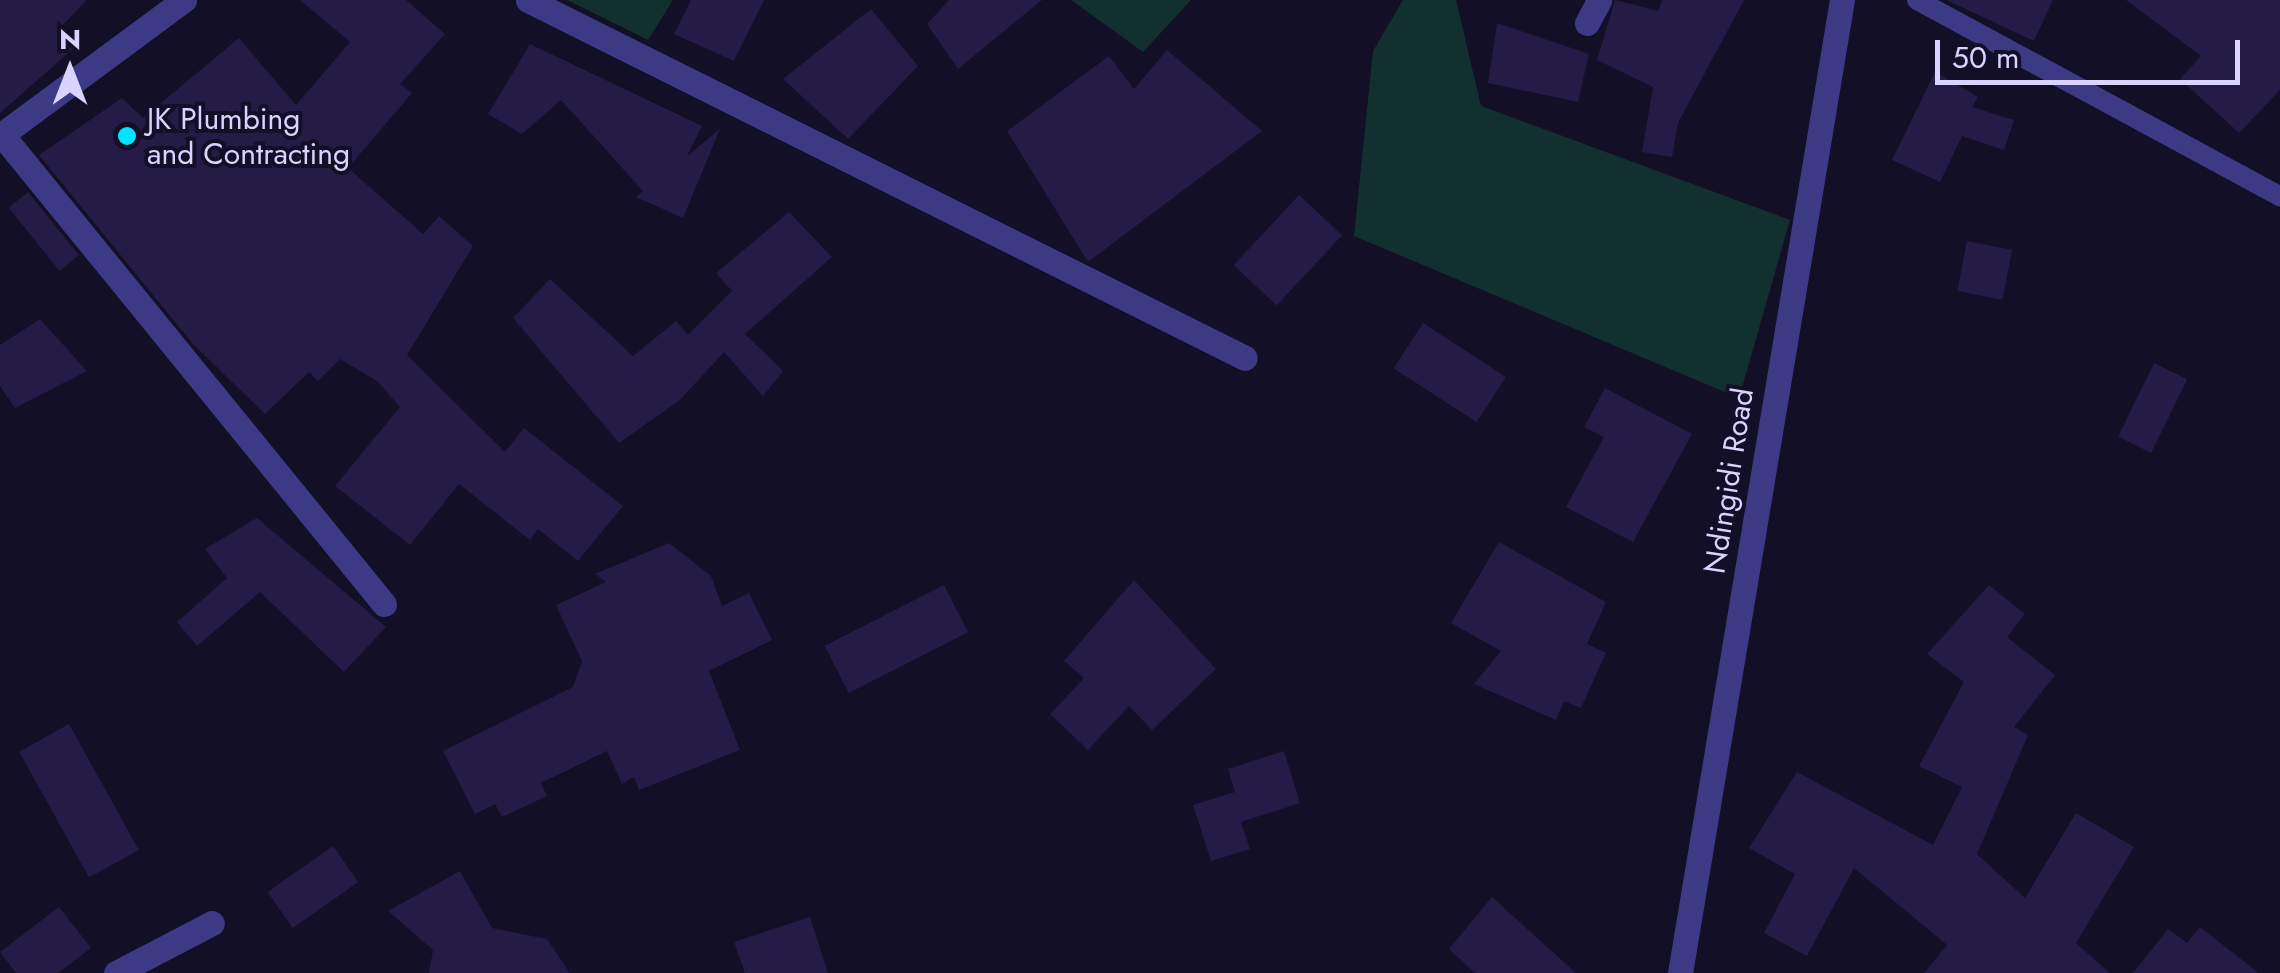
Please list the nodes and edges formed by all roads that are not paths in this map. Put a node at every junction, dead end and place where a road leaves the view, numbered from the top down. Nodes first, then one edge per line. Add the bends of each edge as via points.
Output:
1 (184, 0) edge
2 (528, 0) edge
3 (1917, 0) edge
4 (1837, 2) edge
5 (1, 136) edge
6 (2280, 196) edge
7 (1245, 358) dead end
8 (384, 604) dead end
9 (212, 922) dead end
10 (1688, 970) edge
11 (116, 973) edge

1 - 5 street
2 - 7 street
3 - 6 lane
4 - 10 street, Ndingidi Road
5 - 8 street
9 - 11 street

